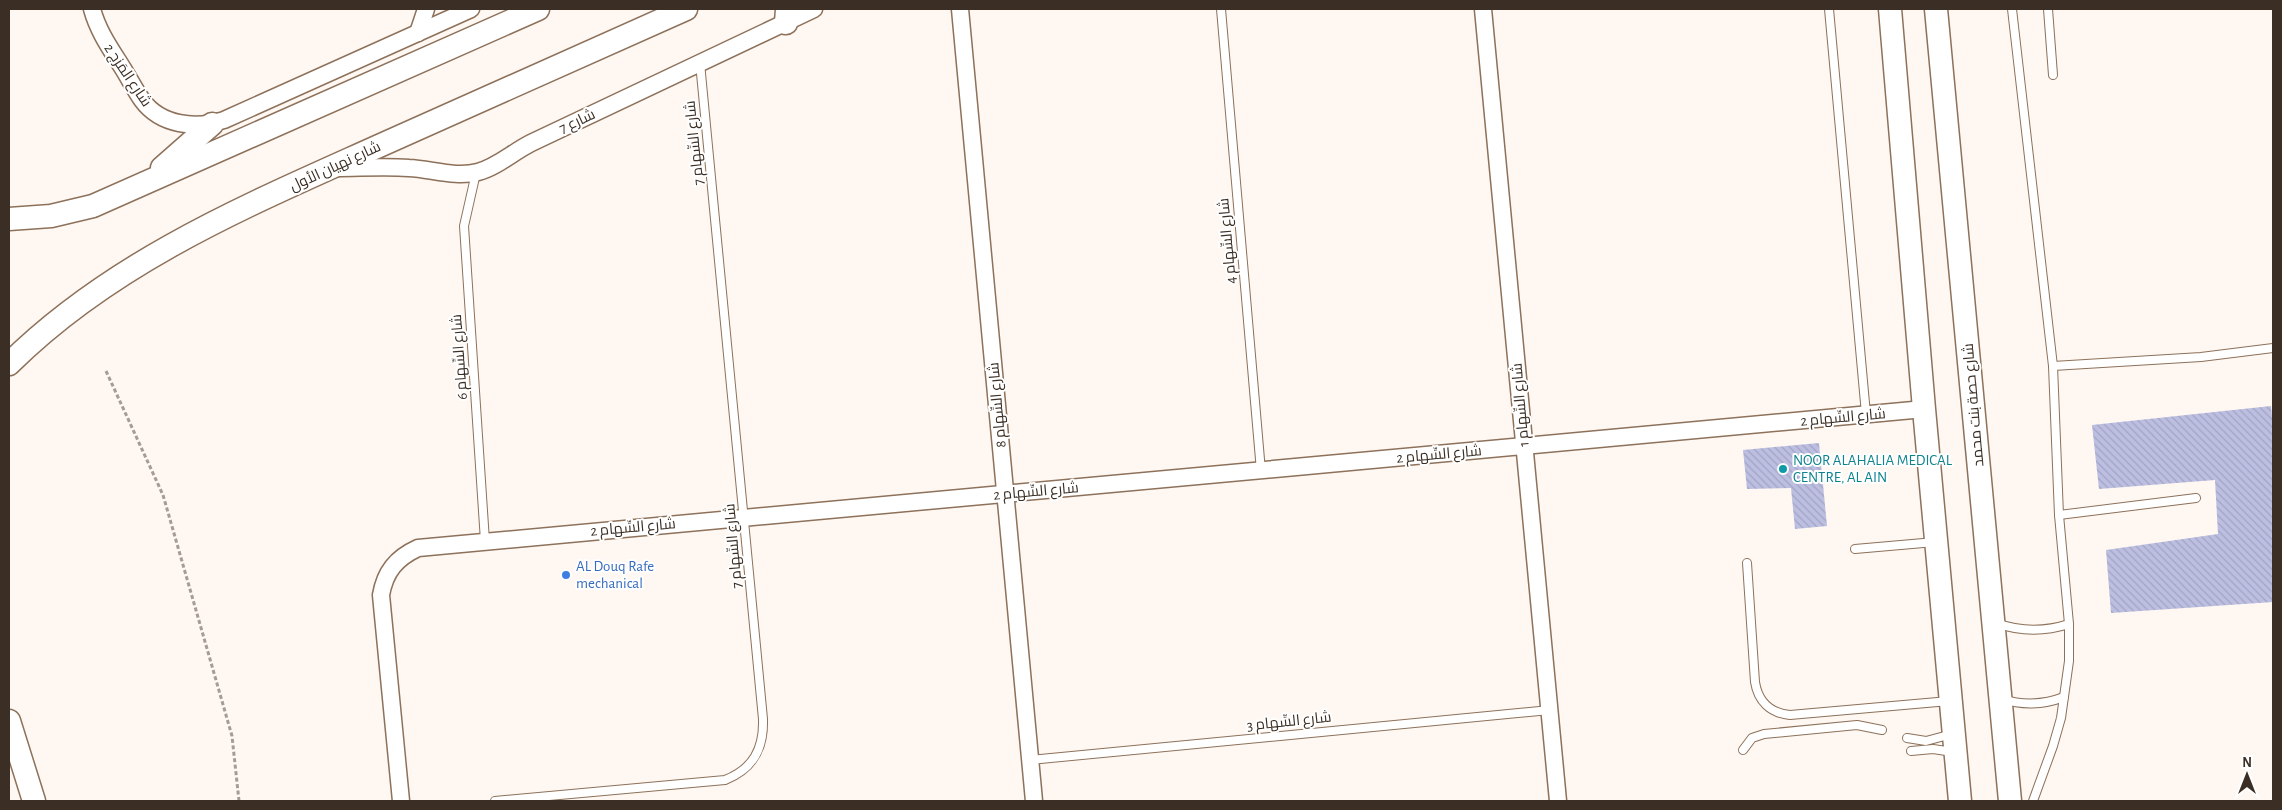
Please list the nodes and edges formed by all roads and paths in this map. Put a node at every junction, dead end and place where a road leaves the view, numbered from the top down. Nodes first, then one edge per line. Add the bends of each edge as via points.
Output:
1 (92, 9) edge
2 (426, 9) edge
3 (471, 9) edge
4 (538, 9) edge
5 (686, 9) edge
6 (814, 9) edge
7 (960, 9) edge
8 (1221, 9) edge
9 (1483, 9) edge
10 (1829, 9) edge
11 (1890, 9) edge
12 (1936, 9) edge
13 (2012, 9) edge
14 (2048, 9) edge
15 (786, 16) edge
16 (418, 33) junction
17 (700, 63) junction
18 (2053, 75) dead end
19 (212, 124) junction
20 (329, 168) junction
21 (476, 173) junction
22 (147, 182) junction
23 (9, 219) edge
24 (2273, 348) edge
25 (9, 364) edge
26 (2053, 366) junction
27 (106, 371) dead end
28 (1924, 409) junction
29 (1866, 414) junction
30 (1524, 446) junction
31 (1262, 470) junction
32 (1006, 494) junction
33 (2196, 498) dead end
34 (2059, 515) junction
35 (744, 518) junction
36 (485, 540) junction
37 (1936, 542) junction
38 (1855, 549) dead end
39 (1747, 563) dead end
40 (1993, 622) junction
41 (2069, 624) junction
42 (2064, 697) junction
43 (2000, 698) junction
44 (1951, 700) junction
45 (1550, 710) junction
46 (9, 721) edge
47 (1882, 730) dead end
48 (1907, 738) dead end
49 (1955, 743) junction
50 (1743, 750) dead end
51 (1910, 751) dead end
52 (1030, 760) junction
53 (34, 801) edge
54 (238, 801) edge
55 (402, 801) edge
56 (495, 801) edge
57 (1034, 801) edge
58 (1558, 801) edge
59 (1960, 801) edge
60 (2010, 801) edge
61 (2033, 801) edge

1 - 19 street, شارع المَزج 2 via 103,37 143,102 174,122
2 - 16 street
3 - 16 street
4 - 22 street
5 - 20 street, شارع نهيان الأول
6 - 15 street, شارع 7
7 - 32 street, شارع السِّهام 8
8 - 31 lane, شارع السِّهام 4
9 - 30 street, شارع السِّهام 1
10 - 29 lane
11 - 28 street
12 - 40 street, شارع حصة بنت محمد
13 - 26 lane
14 - 18 lane
15 - 17 street, شارع 7
16 - 19 street
17 - 21 street, شارع 7 via 523,147
17 - 35 lane, شارع السِّهام 7
19 - 22 street
20 - 21 street, شارع 7 via 406,168 454,174
20 - 25 street, شارع نهيان الأول via 149,257 79,303
21 - 36 lane, شارع السِّهام 6 via 464,226
22 - 23 street via 72,212
24 - 26 lane via 2201,357
26 - 34 lane
27 - 54 path via 163,495 232,736
28 - 29 street, شارع السِّهام 2
28 - 37 street
29 - 30 street, شارع السِّهام 2
30 - 31 street, شارع السِّهام 2
30 - 45 street, شارع السِّهام 1
31 - 32 street, شارع السِّهام 2
32 - 35 street, شارع السِّهام 2
32 - 52 street, شارع السِّهام 8
33 - 34 lane
34 - 41 lane
35 - 36 street, شارع السِّهام 2
35 - 56 lane, شارع السِّهام 7 via 763,734 755,758 747,768 736,776 712,783
36 - 55 street, شارع السِّهام 2 via 418,548 396,561 383,583 381,608
37 - 38 lane
37 - 44 street
39 - 44 lane via 1757,689 1769,708 1790,715
40 - 41 lane via 2018,630 2044,630
40 - 43 street, شارع حصة بنت محمد
41 - 42 lane via 2069,661
42 - 43 lane via 2039,704
42 - 61 lane via 2053,746
43 - 60 street, شارع حصة بنت محمد
44 - 49 street
45 - 52 lane, شارع السِّهام 3
45 - 58 street, شارع السِّهام 1
46 - 53 street
47 - 50 lane via 1857,725 1764,734 1752,738
48 - 49 lane
49 - 51 lane
49 - 59 street
52 - 57 street, شارع السِّهام 8

